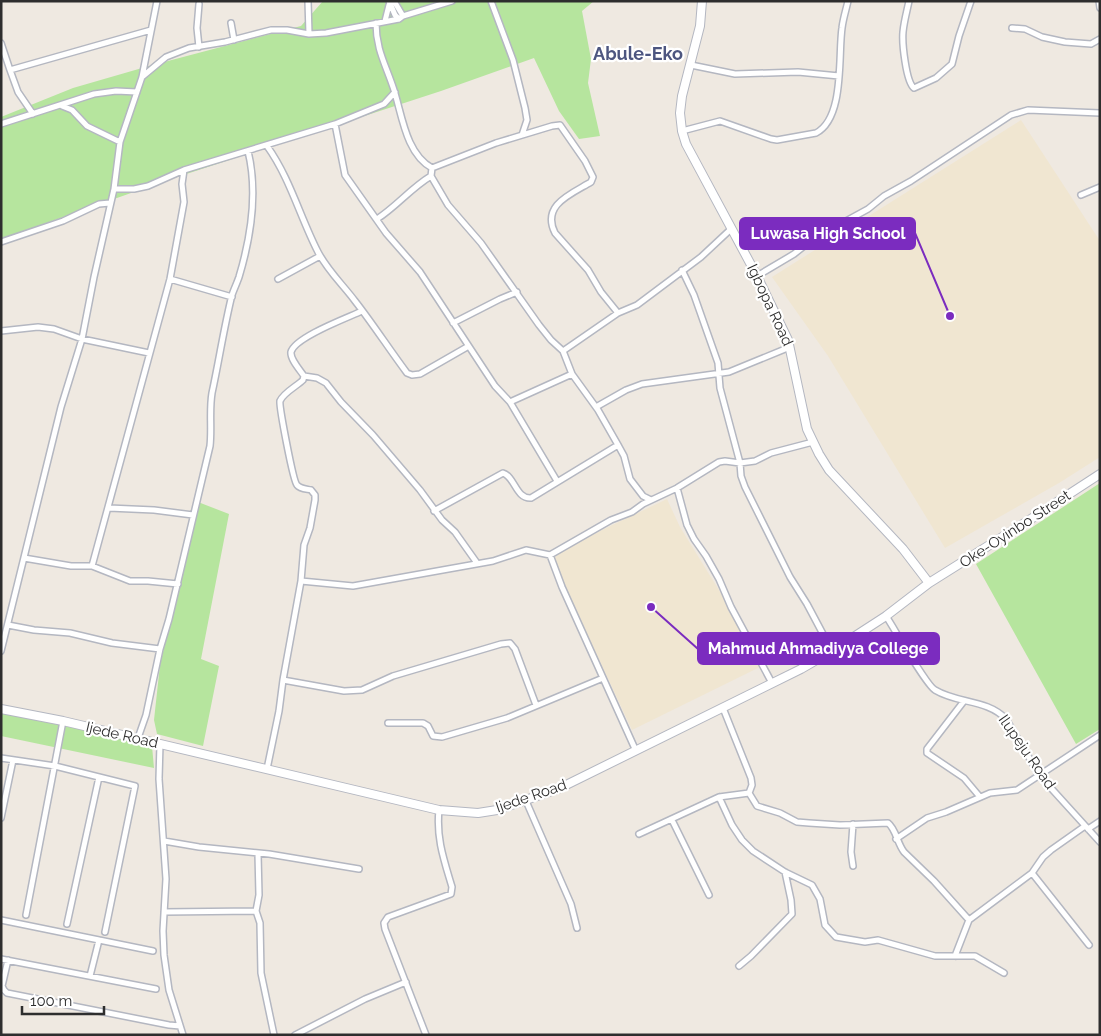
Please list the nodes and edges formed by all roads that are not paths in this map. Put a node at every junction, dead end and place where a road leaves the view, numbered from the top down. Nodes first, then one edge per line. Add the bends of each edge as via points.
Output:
1 (157, 1) edge
2 (308, 1) edge
3 (491, 1) edge
4 (702, 1) edge
5 (848, 1) edge
6 (909, 1) edge
7 (971, 1) edge
8 (1099, 1) edge
9 (391, 2) edge
10 (450, 2) edge
11 (199, 4) dead end
12 (1100, 8) edge
13 (401, 18) junction
14 (385, 22) junction
15 (231, 23) dead end
16 (376, 23) junction
17 (1012, 28) dead end
18 (151, 30) junction
19 (309, 34) junction
20 (1100, 38) edge
21 (234, 40) junction
22 (1, 43) edge
23 (199, 47) junction
24 (691, 65) junction
25 (10, 70) junction
26 (839, 76) junction
27 (142, 77) junction
28 (137, 92) junction
29 (395, 92) junction
30 (60, 106) junction
31 (1100, 113) edge
32 (33, 114) junction
33 (1, 124) edge
34 (335, 124) junction
35 (682, 131) junction
36 (522, 135) junction
37 (120, 142) junction
38 (267, 146) junction
39 (248, 151) junction
40 (432, 168) junction
41 (184, 170) junction
42 (431, 176) junction
43 (1100, 187) edge
44 (114, 189) junction
45 (1081, 195) dead end
46 (110, 203) junction
47 (377, 219) junction
48 (731, 229) junction
49 (1, 242) edge
50 (320, 256) junction
51 (682, 270) junction
52 (758, 276) junction
53 (170, 279) junction
54 (278, 279) dead end
55 (517, 292) junction
56 (232, 297) junction
57 (362, 311) junction
58 (618, 314) junction
59 (453, 323) junction
60 (1, 331) edge
61 (82, 339) junction
62 (467, 347) junction
63 (790, 347) junction
64 (563, 351) junction
65 (149, 353) junction
66 (719, 372) junction
67 (572, 374) junction
68 (304, 376) junction
69 (510, 402) junction
70 (596, 407) junction
71 (813, 442) junction
72 (618, 445) junction
73 (740, 463) junction
74 (1100, 474) edge
75 (557, 481) junction
76 (677, 488) junction
77 (643, 496) junction
78 (651, 500) junction
79 (643, 504) junction
80 (109, 508) junction
81 (434, 511) junction
82 (193, 515) junction
83 (550, 554) junction
84 (24, 558) junction
85 (477, 563) junction
86 (92, 566) junction
87 (301, 581) junction
88 (929, 583) junction
89 (178, 584) junction
90 (886, 616) junction
91 (8, 624) junction
92 (160, 649) junction
93 (1, 651) edge
94 (832, 651) junction
95 (603, 678) junction
96 (283, 680) junction
97 (772, 683) junction
98 (964, 701) junction
99 (536, 705) junction
100 (723, 708) junction
101 (1, 709) edge
102 (64, 721) junction
103 (388, 723) dead end
104 (1100, 735) edge
105 (138, 738) junction
106 (160, 744) junction
107 (636, 751) junction
108 (1, 758) edge
109 (14, 760) junction
110 (55, 766) junction
111 (267, 768) junction
112 (1040, 776) junction
113 (98, 777) junction
114 (749, 793) junction
115 (980, 796) junction
116 (719, 797) junction
117 (526, 801) junction
118 (439, 810) junction
119 (1, 818) edge
120 (672, 820) junction
121 (1100, 821) edge
122 (853, 824) junction
123 (1087, 827) junction
124 (639, 834) dead end
125 (896, 839) junction
126 (164, 842) junction
127 (1100, 842) edge
128 (258, 854) junction
129 (853, 866) dead end
130 (359, 869) dead end
131 (785, 872) junction
132 (1032, 873) junction
133 (709, 895) dead end
134 (256, 911) junction
135 (164, 912) junction
136 (26, 915) dead end
137 (1, 920) edge
138 (969, 920) junction
139 (67, 924) dead end
140 (577, 928) dead end
141 (105, 932) dead end
142 (99, 940) junction
143 (1089, 945) dead end
144 (153, 951) dead end
145 (954, 956) junction
146 (1, 959) edge
147 (8, 960) junction
148 (739, 966) dead end
149 (1004, 973) dead end
150 (90, 976) junction
151 (406, 982) junction
152 (156, 989) dead end
153 (180, 1026) junction
154 (183, 1035) edge
155 (274, 1035) edge
156 (296, 1035) edge
157 (426, 1035) edge

1 - 18 street
2 - 19 street
3 - 36 street via 513,60 526,108 527,120
4 - 24 main road, Igbopa Road
5 - 26 street via 842,29
6 - 7 street via 902,33 903,51 909,83 914,88 936,78 952,64
8 - 12 street
9 - 13 street
9 - 14 street
10 - 13 street
11 - 23 street
13 - 14 street
14 - 16 street
15 - 21 street
16 - 19 street
16 - 29 street via 378,47
17 - 20 street via 1065,42 1091,44
18 - 25 street
18 - 27 street
19 - 21 street via 271,30
21 - 23 street
22 - 25 street
23 - 27 street via 166,57
24 - 26 street via 735,74 798,72
24 - 35 main road, Igbopa Road via 682,96
25 - 32 street via 18,92
26 - 35 street via 831,115 822,130 816,133 777,140 720,120
27 - 28 street
28 - 30 street via 105,92
28 - 37 street
29 - 34 street via 384,104
29 - 40 street via 411,144
30 - 32 street
30 - 37 street via 72,110 87,126
31 - 52 street via 1028,110 1011,115 868,209 813,239
32 - 33 street
34 - 38 street
34 - 47 street via 345,175
35 - 48 main road, Igbopa Road
36 - 40 street
36 - 58 street via 560,125 592,173 591,182 556,204 551,212 552,227 588,270
37 - 44 street
38 - 39 street
38 - 50 street via 285,177
39 - 41 street
39 - 56 street via 253,189 250,230
40 - 42 street
41 - 44 street via 148,186
41 - 53 street via 184,202
42 - 47 street
42 - 55 street via 448,205
43 - 45 street
44 - 46 street
46 - 49 street via 99,204
46 - 61 street
47 - 59 street via 420,272
48 - 51 street
48 - 52 main road, Igbopa Road
50 - 54 street
50 - 57 street
51 - 58 street via 637,305
51 - 66 street
52 - 63 main road, Igbopa Road
53 - 56 street
53 - 65 street
55 - 59 street
55 - 64 street via 538,325
56 - 82 street via 210,405 210,446
57 - 62 street via 407,373 412,375 420,374
57 - 68 street via 308,335 295,346 292,356
58 - 64 street
59 - 62 street
60 - 61 street via 38,327 63,331
61 - 65 street
61 - 84 street via 61,407
62 - 69 street via 494,386
63 - 66 street via 729,372
63 - 71 main road, Igbopa Road via 807,429
64 - 67 street
65 - 80 street
66 - 70 street via 642,384
66 - 73 street via 720,388
67 - 69 street
67 - 70 street
68 - 81 street via 326,382 420,490
68 - 87 street via 283,396 280,404 296,483 312,490 315,495 304,545
69 - 75 street
70 - 72 street
71 - 73 street
71 - 88 main road, Igbopa Road via 829,470 903,549
72 - 75 street
72 - 77 street via 630,479
73 - 76 street via 719,462
73 - 94 street via 745,487 793,583
74 - 88 main road, Oke-Oyinbo Street
75 - 81 street via 528,498 521,495 508,476 502,473
76 - 78 street
76 - 97 street via 694,540 706,556
77 - 78 street
77 - 79 street
78 - 79 street
79 - 83 street
80 - 82 street
80 - 86 street
81 - 85 street via 455,532
82 - 89 street
83 - 85 street via 526,550
83 - 95 street
84 - 86 street
84 - 91 street
85 - 87 street via 353,586
86 - 89 street via 130,581
87 - 96 street
88 - 90 main road, Ijede Road
89 - 92 street
90 - 94 main road, Ijede Road
90 - 98 street, Ilupeju Road via 933,689
91 - 92 street
91 - 93 street
92 - 105 street
94 - 97 main road, Ijede Road
95 - 99 street
95 - 107 street
96 - 99 street via 344,691 362,690 393,676 510,644
96 - 111 street
97 - 100 main road, Ijede Road
98 - 112 street, Ilupeju Road via 980,703 999,712
98 - 115 street via 927,749 927,754 964,778
99 - 103 street via 506,718 442,737 433,736 423,723
100 - 107 main road, Ijede Road
100 - 114 street via 751,778
101 - 102 main road, Ijede Road
102 - 105 main road, Ijede Road
102 - 110 street
104 - 112 street
105 - 106 main road, Ijede Road
106 - 111 main road, Ijede Road
106 - 126 street
107 - 117 main road, Ijede Road
108 - 109 street
109 - 110 street
109 - 119 street
110 - 113 street
110 - 136 street
111 - 118 main road, Ijede Road
112 - 115 street via 1017,790
112 - 123 street, Ilupeju Road
113 - 139 street
113 - 141 street via 135,786
114 - 116 street
114 - 122 street via 757,806 797,822
115 - 125 street via 927,818
116 - 120 street
116 - 131 street via 742,840
117 - 118 main road, Ijede Road via 478,813
117 - 140 street via 571,904
118 - 151 street via 437,829 452,886 451,894 388,917 384,923
120 - 124 street
120 - 133 street
121 - 123 street
122 - 125 street via 888,823
122 - 129 street
123 - 127 street, Ilupeju Road
123 - 132 street via 1051,850
125 - 138 street via 904,852
126 - 128 street
126 - 135 street
128 - 130 street
128 - 134 street
131 - 145 street via 812,885 820,899 825,925 836,937 865,942 878,940 935,956
131 - 148 street via 792,914
132 - 138 street
132 - 143 street
134 - 135 street
134 - 155 street via 260,923 261,973
135 - 153 street via 164,955 169,990
137 - 142 street
138 - 145 street
142 - 144 street
142 - 150 street
145 - 149 street via 975,956
146 - 147 street
147 - 150 street
147 - 153 street via 2,986 7,993
150 - 152 street
151 - 156 street
151 - 157 street
153 - 154 street

